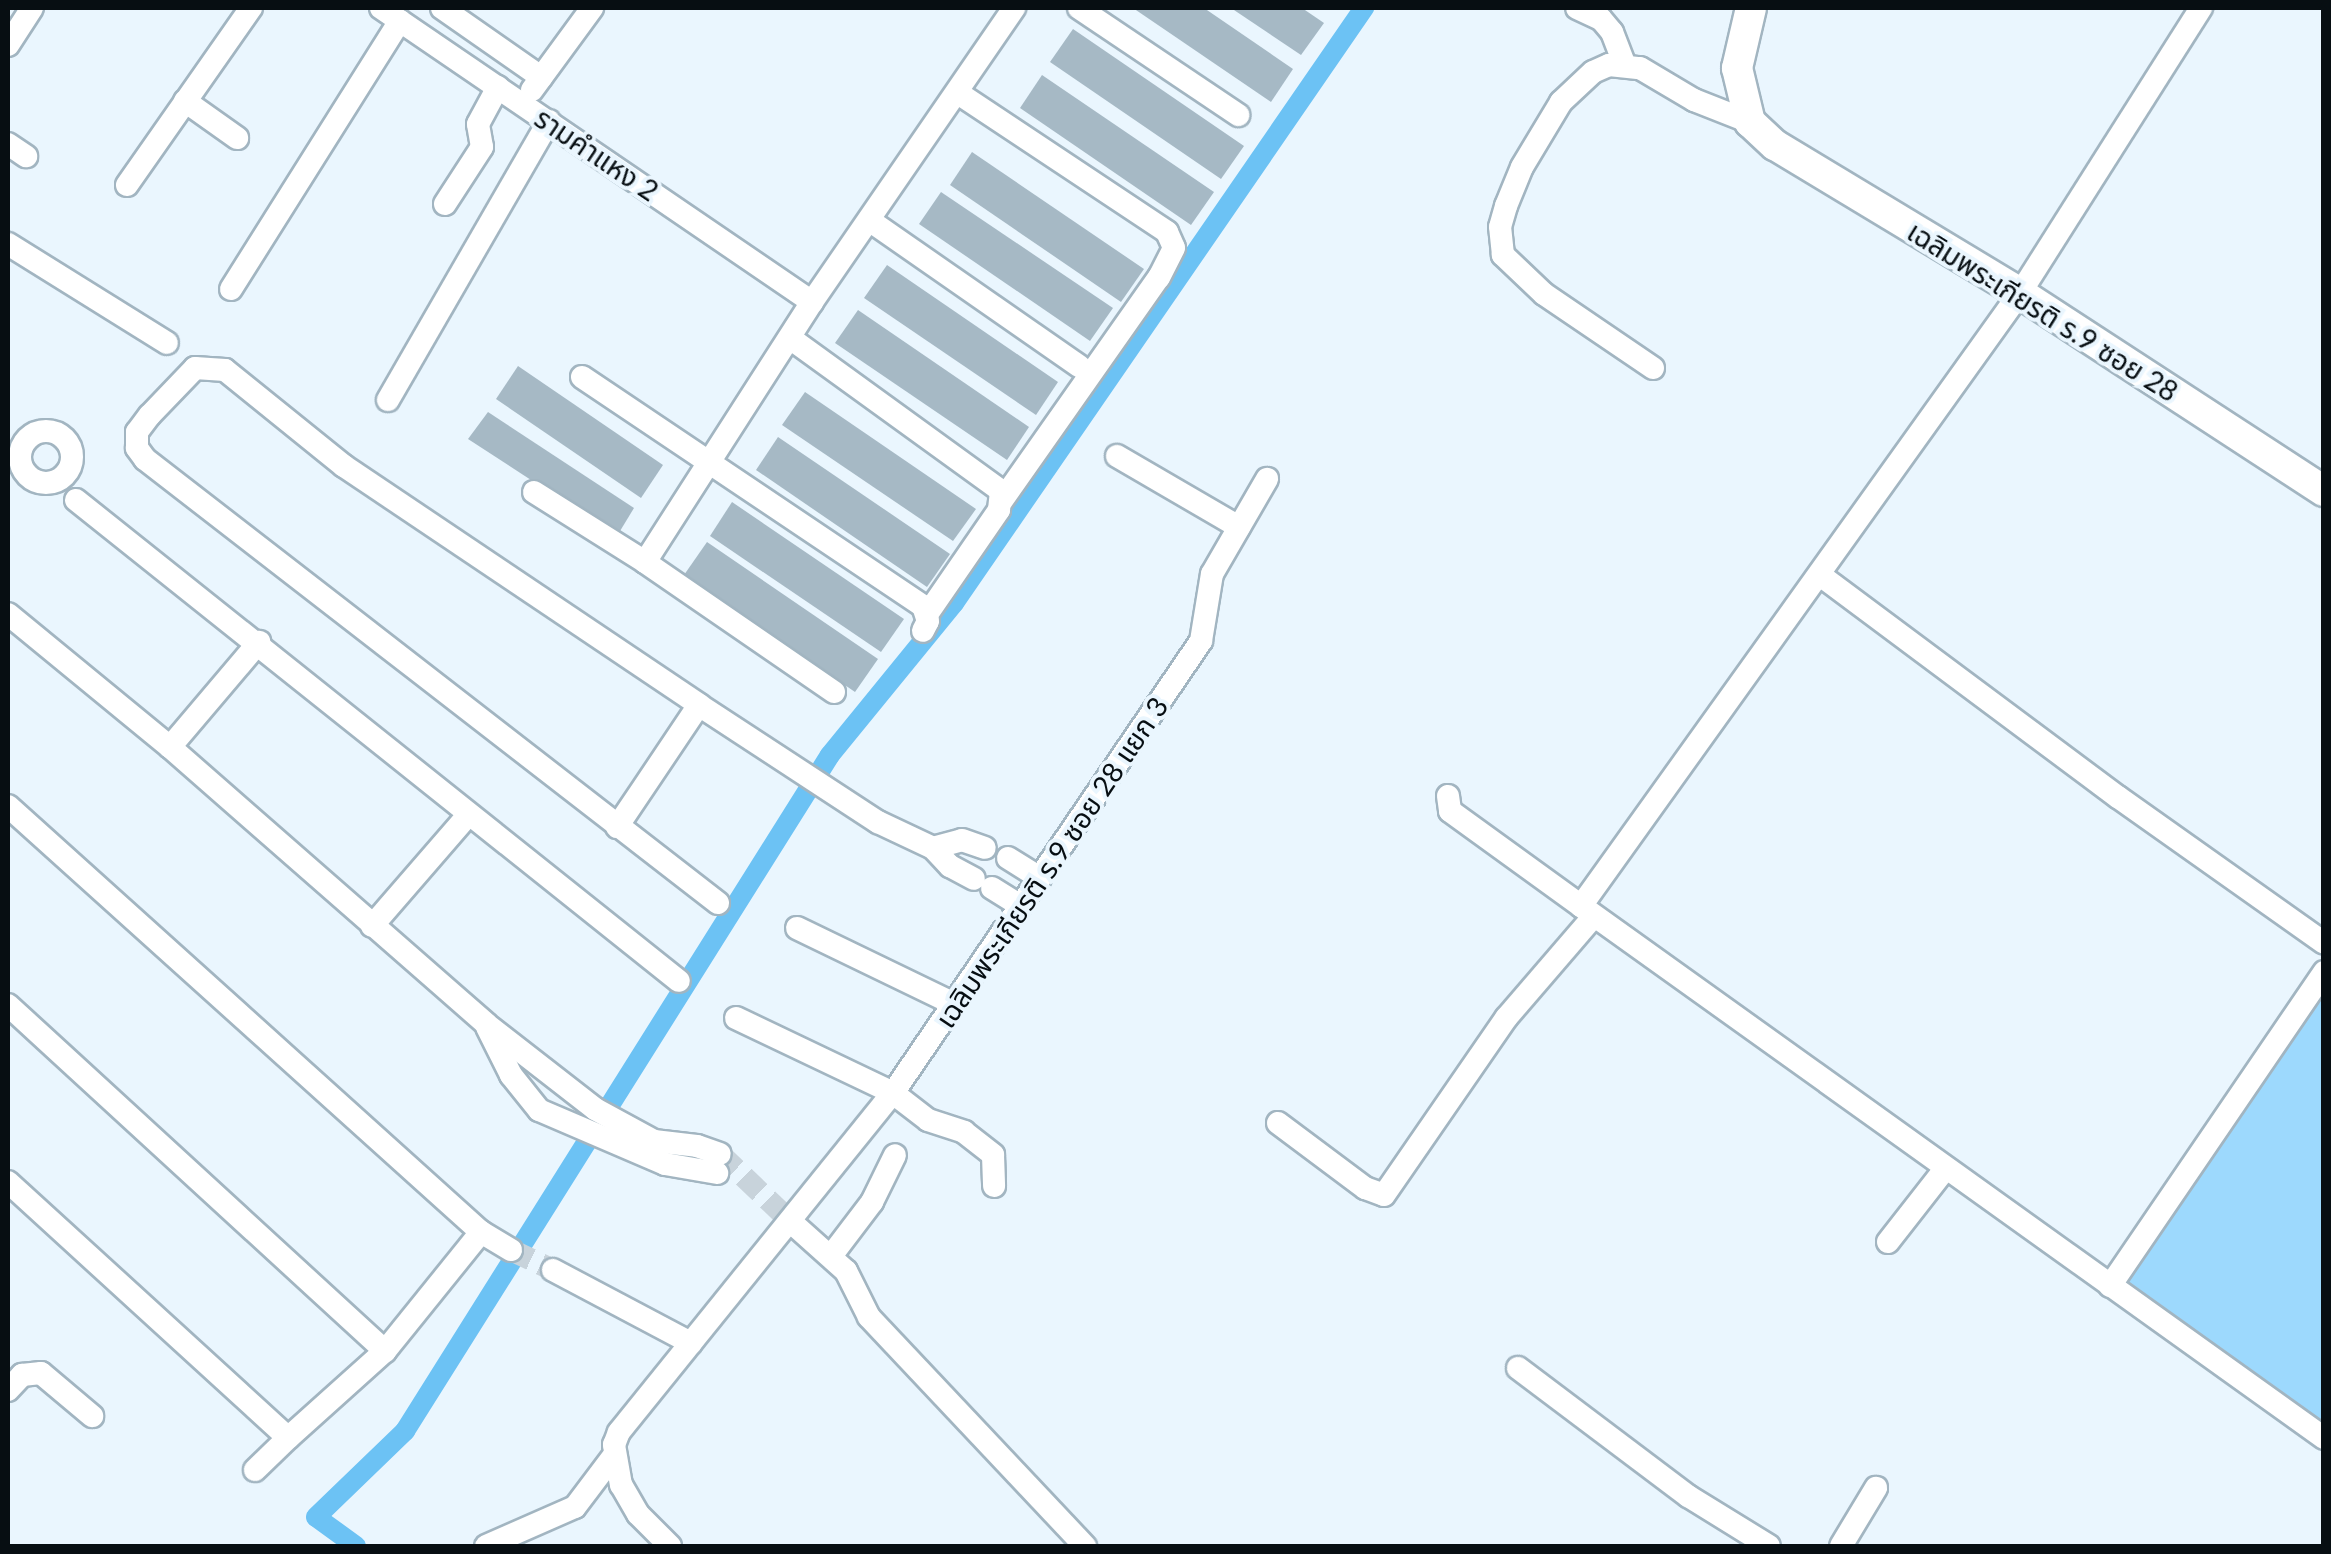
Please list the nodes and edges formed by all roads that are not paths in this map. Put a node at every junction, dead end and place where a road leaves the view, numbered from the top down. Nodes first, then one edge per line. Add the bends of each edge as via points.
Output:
1 (251, 8) edge
2 (442, 8) edge
3 (592, 8) edge
4 (1014, 8) edge
5 (1079, 8) edge
6 (1578, 8) edge
7 (1751, 8) edge
8 (2201, 8) edge
9 (28, 9) edge
10 (391, 14) edge
11 (8, 45) edge
12 (1624, 64) junction
13 (542, 77) junction
14 (498, 87) junction
15 (958, 92) junction
16 (186, 101) junction
17 (523, 102) junction
18 (1238, 115) dead end
19 (549, 120) junction
20 (1756, 128) junction
21 (237, 138) dead end
22 (127, 185) dead end
23 (445, 204) dead end
24 (868, 220) junction
25 (8, 244) edge
26 (231, 289) dead end
27 (2020, 293) junction
28 (812, 302) junction
29 (790, 338) junction
30 (167, 342) dead end
31 (1079, 366) dead end
32 (1653, 368) dead end
33 (582, 377) dead end
34 (388, 400) dead end
35 (1117, 456) dead end
36 (709, 460) junction
37 (1267, 478) dead end
38 (2324, 491) edge
39 (534, 492) dead end
40 (76, 500) dead end
41 (1002, 500) junction
42 (1239, 527) junction
43 (646, 562) junction
44 (1820, 576) junction
45 (8, 614) edge
46 (259, 642) junction
47 (834, 692) dead end
48 (699, 705) junction
49 (170, 747) junction
50 (1448, 796) dead end
51 (8, 806) edge
52 (468, 815) junction
53 (617, 827) junction
54 (932, 848) junction
55 (985, 848) dead end
56 (1008, 858) dead end
57 (1040, 878) junction
58 (718, 903) dead end
59 (1021, 906) junction
60 (1588, 912) junction
61 (372, 926) junction
62 (798, 928) dead end
63 (2324, 942) edge
64 (2324, 972) edge
65 (680, 981) dead end
66 (954, 1004) junction
67 (8, 1005) edge
68 (736, 1018) dead end
69 (486, 1024) junction
70 (893, 1094) junction
71 (590, 1119) junction
72 (1278, 1123) dead end
73 (895, 1155) dead end
74 (719, 1164) tunnel mouth
75 (1945, 1169) junction
76 (8, 1182) edge
77 (994, 1186) dead end
78 (790, 1221) junction
79 (480, 1232) junction
80 (1888, 1242) dead end
81 (511, 1250) tunnel mouth
82 (830, 1256) junction
83 (553, 1270) tunnel mouth
84 (2110, 1286) junction
85 (691, 1343) junction
86 (385, 1352) junction
87 (1518, 1368) dead end
88 (8, 1390) edge
89 (92, 1416) dead end
90 (288, 1438) junction
91 (2324, 1438) edge
92 (615, 1454) junction
93 (255, 1470) dead end
94 (1876, 1488) dead end
95 (486, 1546) edge
96 (670, 1546) edge
97 (1085, 1546) edge
98 (1768, 1546) edge
99 (1841, 1546) edge

1 - 16 street
2 - 13 street
3 - 13 street
4 - 15 street
5 - 18 street
6 - 12 street via 1602,19
7 - 20 main road via 1737,68
8 - 27 street
9 - 11 street
10 - 14 street, รามคำแหง 2
10 - 26 street
12 - 20 street
12 - 32 street via 1593,72 1562,102 1522,166 1500,227 1503,255 1519,273
13 - 17 street
14 - 17 street, รามคำแหง 2
14 - 23 street via 478,124 482,147
15 - 24 street
15 - 41 street via 1167,232 1174,248
16 - 21 street
16 - 22 street
17 - 19 street, รามคำแหง 2
19 - 28 street, รามคำแหง 2
19 - 34 street
20 - 27 main road, เฉลิมพระเกียรติ ร.9 ซอย 28
24 - 28 street
24 - 31 street
25 - 30 street
27 - 38 main road, เฉลิมพระเกียรติ ร.9 ซอย 28
27 - 44 street
28 - 29 street
29 - 36 street
29 - 41 street via 995,484
33 - 36 street
35 - 42 street
36 - 41 street via 926,622
36 - 43 street
37 - 42 street, เฉลิมพระเกียรติ ร.9 ซอย 28 แยก 3
39 - 43 street
40 - 46 street
42 - 57 street, เฉลิมพระเกียรติ ร.9 ซอย 28 แยก 3 via 1212,574 1201,642
43 - 47 street
44 - 60 street
44 - 63 street
45 - 49 street
46 - 49 street
46 - 52 street
48 - 53 street
48 - 53 street via 344,466 225,370 195,368 138,432 137,448 146,458
48 - 54 street via 878,822
49 - 61 street
50 - 60 street via 1450,812
51 - 79 street
52 - 61 street
52 - 65 street
53 - 58 street
54 - 55 street via 962,840
54 - 59 street via 950,866
56 - 57 street
57 - 59 street, เฉลิมพระเกียรติ ร.9 ซอย 28 แยก 3
59 - 66 street, เฉลิมพระเกียรติ ร.9 ซอย 28 แยก 3
60 - 72 street via 1384,1195 1364,1188
60 - 75 street
61 - 69 street
62 - 66 street
64 - 84 street
66 - 70 street, เฉลิมพระเกียรติ ร.9 ซอย 28 แยก 3
67 - 86 street
68 - 70 street
69 - 71 street
69 - 71 street via 525,1096 563,1124
70 - 77 street via 992,1155
70 - 78 street, เฉลิมพระเกียรติ ร.9 ซอย 28 แยก 3
71 - 74 street via 665,1164
73 - 82 street via 872,1202
75 - 80 street
75 - 84 street
76 - 90 street
78 - 82 street
78 - 85 street, เฉลิมพระเกียรติ ร.9 ซอย 28 แยก 3
79 - 81 street
79 - 86 street
82 - 97 street via 846,1271 869,1317
83 - 85 street
84 - 91 street
85 - 92 street, เฉลิมพระเกียรติ ร.9 ซอย 28 แยก 3 via 619,1432
86 - 90 street
87 - 98 street via 1688,1496
88 - 89 street via 22,1376 41,1373
90 - 93 street
92 - 95 street, เฉลิมพระเกียรติ ร.9 ซอย 28 แยก 3 via 575,1507
92 - 96 street via 628,1500
94 - 99 street

